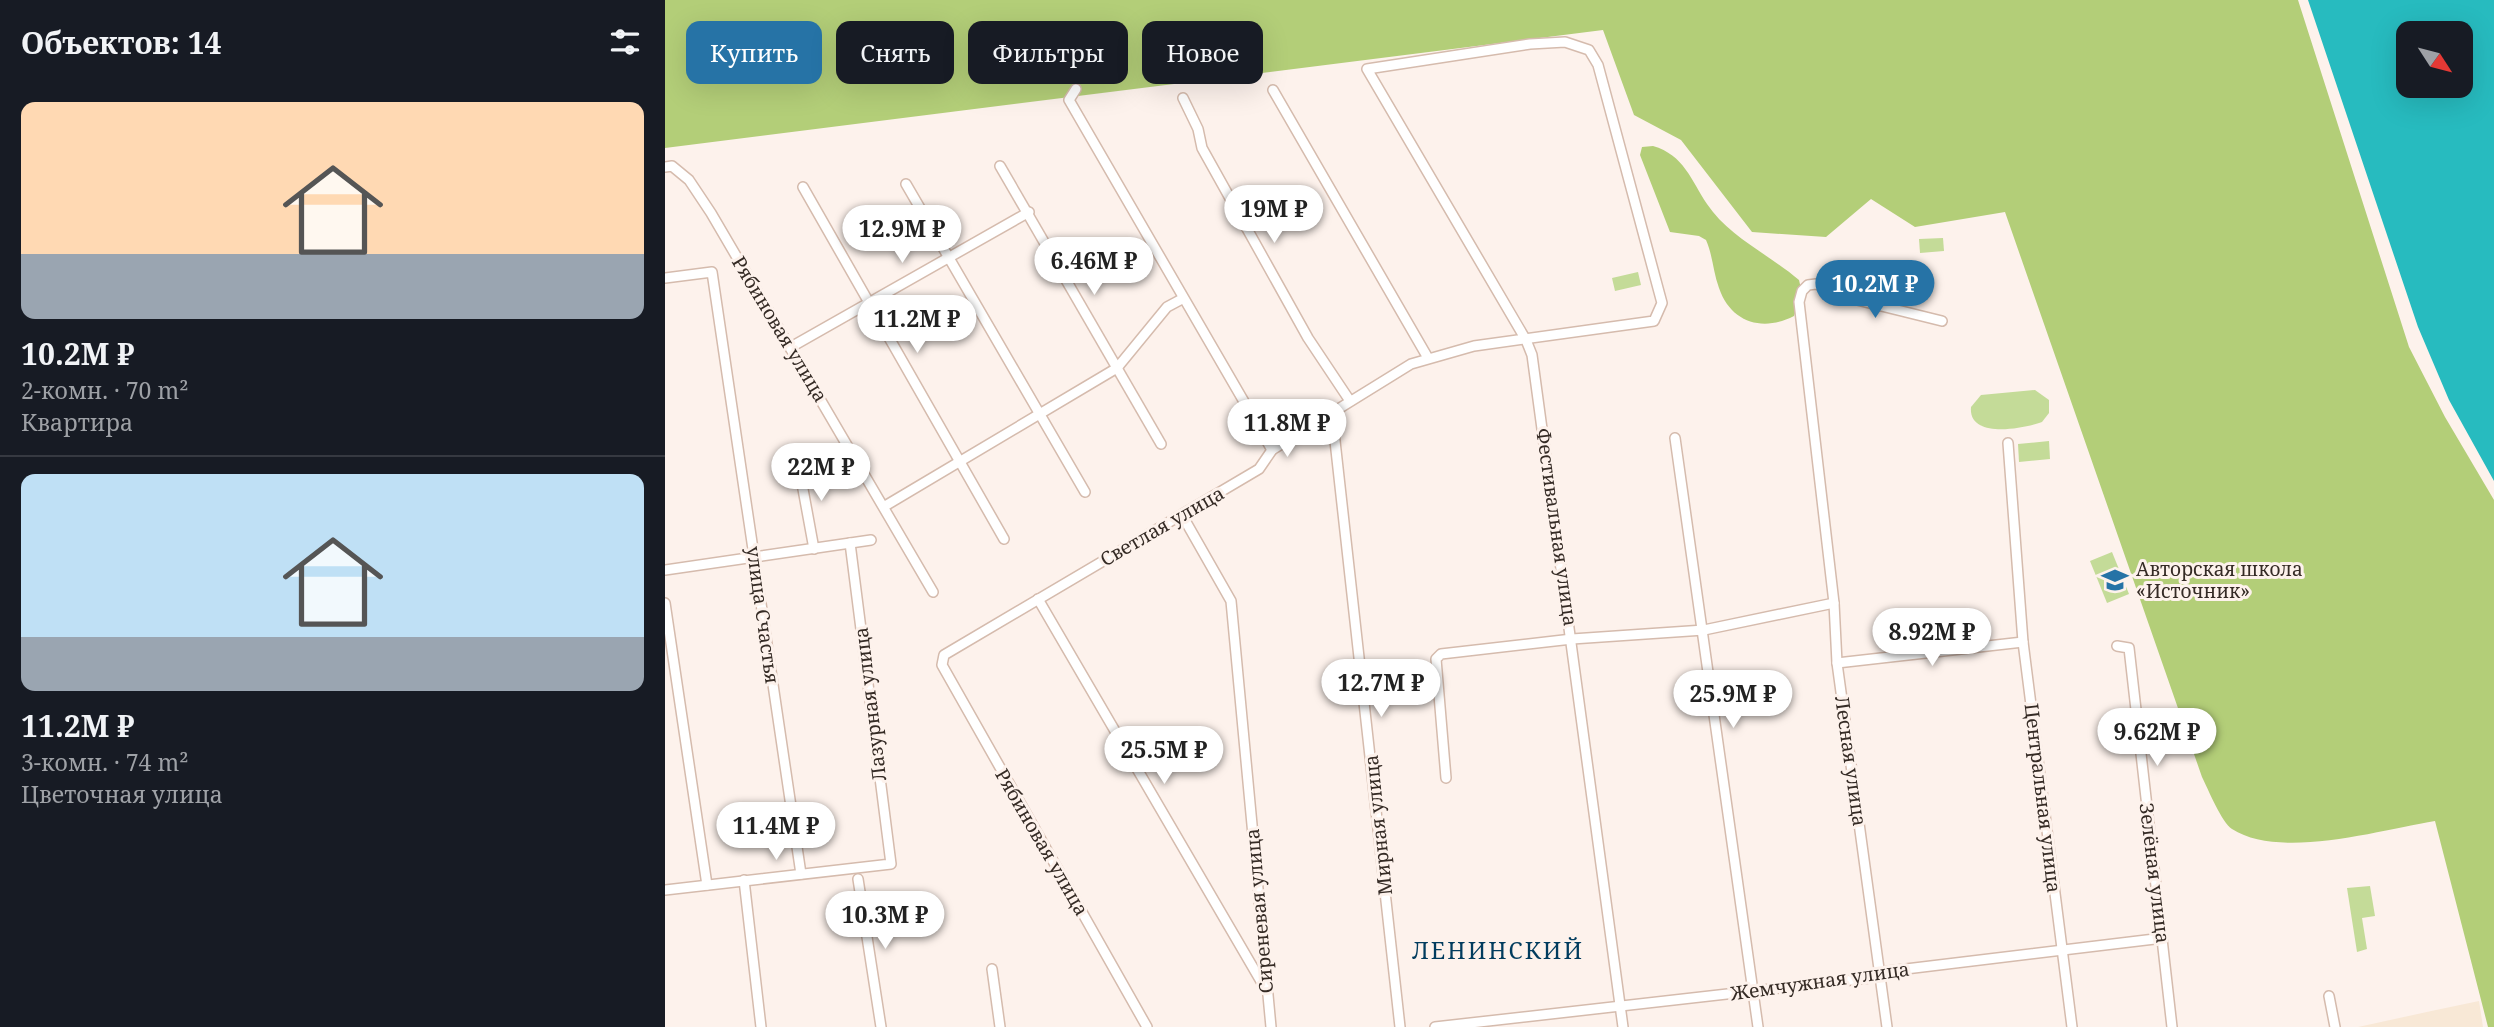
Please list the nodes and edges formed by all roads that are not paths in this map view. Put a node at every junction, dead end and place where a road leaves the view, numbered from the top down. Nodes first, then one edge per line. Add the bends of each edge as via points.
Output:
1 (1076, 89) dead end
2 (1273, 90) dead end
3 (1183, 99) dead end
4 (1000, 166) dead end
5 (665, 167) edge
6 (906, 184) dead end
7 (803, 187) dead end
8 (1029, 212) junction
9 (949, 256) junction
10 (665, 278) edge
11 (1182, 299) junction
12 (868, 302) junction
13 (1654, 321) joint
14 (1943, 321) dead end
15 (1526, 341) junction
16 (790, 347) junction
17 (1428, 358) junction
18 (1117, 368) junction
19 (1350, 401) junction
20 (1041, 414) junction
21 (1332, 414) junction
22 (1675, 438) dead end
23 (2008, 443) dead end
24 (1161, 444) dead end
25 (1272, 450) junction
26 (962, 460) junction
27 (799, 462) dead end
28 (1085, 492) dead end
29 (885, 506) junction
30 (1182, 515) junction
31 (1004, 539) dead end
32 (871, 540) dead end
33 (850, 543) junction
34 (814, 549) junction
35 (754, 557) junction
36 (665, 570) edge
37 (933, 592) dead end
38 (1038, 599) junction
39 (665, 603) edge
40 (1834, 603) junction
41 (1704, 630) junction
42 (1572, 639) junction
43 (2023, 642) junction
44 (2116, 646) dead end
45 (944, 655) joint
46 (1837, 663) junction
47 (1446, 778) dead end
48 (801, 874) junction
49 (858, 879) dead end
50 (744, 880) junction
51 (707, 885) junction
52 (665, 890) edge
53 (2163, 938) junction
54 (2063, 949) junction
55 (992, 969) dead end
56 (1881, 972) junction
57 (1265, 987) junction
58 (1753, 991) junction
59 (2329, 996) dead end
60 (1620, 1007) junction
61 (761, 1027) edge
62 (881, 1027) edge
63 (1000, 1027) edge
64 (1147, 1027) edge
65 (1271, 1027) edge
66 (1400, 1027) edge
67 (1434, 1027) edge
68 (1623, 1027) edge
69 (1758, 1027) edge
70 (1887, 1027) edge
71 (2072, 1027) edge
72 (2172, 1027) edge
73 (2335, 1027) edge

1 - 11 street via 1069,100
2 - 17 street
3 - 19 street via 1209,160 1308,338
4 - 8 street
5 - 16 street, Рябиновая улица via 683,173 711,212
6 - 9 street
7 - 12 street
8 - 9 street
8 - 18 street
9 - 12 street
9 - 20 street
10 - 35 street, улица Счастья via 712,272
11 - 18 street via 1167,307
11 - 25 street
12 - 16 street
12 - 26 street
13 - 15 street, Светлая улица
13 - 15 street, Фестивальная улица via 1662,303 1598,65 1589,50 1565,43 1530,44 1367,69
14 - 40 street, Лесная улица via 1857,300 1816,284 1805,287 1799,302
15 - 17 street, Светлая улица via 1474,346
15 - 42 street, Фестивальная улица via 1536,373
16 - 29 street, Рябиновая улица
17 - 19 street, Светлая улица via 1395,372
18 - 20 street
18 - 24 street
19 - 21 street, Светлая улица
20 - 26 street
20 - 28 street
21 - 25 street, Светлая улица
21 - 66 street, Мирная улица
22 - 41 street via 1699,621
23 - 43 street, Центральная улица
25 - 30 street, Светлая улица via 1259,469
26 - 29 street
26 - 31 street
27 - 34 street
29 - 37 street, Рябиновая улица
30 - 38 street, Светлая улица
30 - 57 street, Сиреневая улица via 1231,601
32 - 33 street
33 - 34 street
33 - 48 street, Лазурная улица via 891,864
34 - 35 street
35 - 36 street
35 - 48 street, улица Счастья
38 - 45 street, Светлая улица
38 - 57 street
39 - 51 street
40 - 41 street
40 - 46 street, Лесная улица
41 - 42 street
41 - 58 street
42 - 47 street via 1441,654 1436,659
42 - 60 street, Фестивальная улица
43 - 46 street
43 - 54 street, Центральная улица
44 - 53 street, Зелёная улица via 2129,648
45 - 64 street, Рябиновая улица via 942,665
46 - 56 street, Лесная улица
48 - 50 street
49 - 62 street
50 - 51 street
50 - 61 street
51 - 52 street
53 - 54 street, Жемчужная улица
53 - 72 street, Зелёная улица
54 - 56 street, Жемчужная улица
54 - 71 street, Центральная улица
55 - 63 street
56 - 58 street, Жемчужная улица via 1869,978
56 - 70 street, Лесная улица
57 - 65 street, Сиреневая улица
58 - 60 street, Жемчужная улица
58 - 69 street
59 - 73 street
60 - 67 street, Жемчужная улица
60 - 68 street, Фестивальная улица

